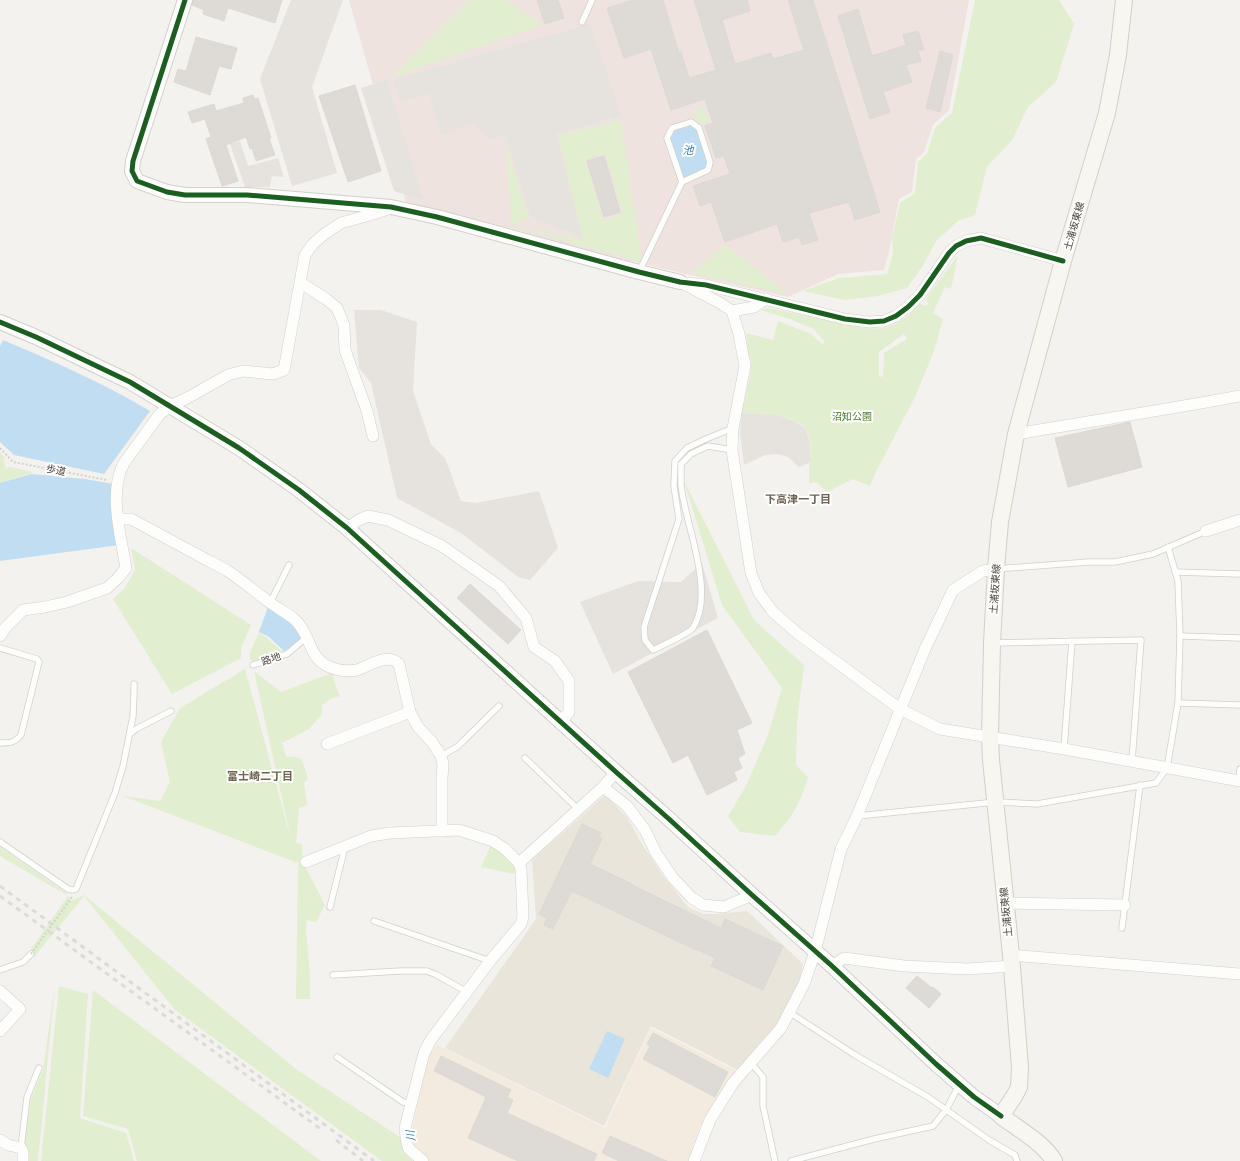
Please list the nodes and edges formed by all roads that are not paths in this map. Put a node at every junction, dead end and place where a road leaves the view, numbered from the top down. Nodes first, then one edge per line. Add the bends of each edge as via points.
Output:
1 (185, 0) edge
2 (592, 0) edge
3 (1124, 0) edge
4 (582, 22) dead end
5 (682, 182) junction
6 (391, 207) junction
7 (1064, 261) junction
8 (639, 272) junction
9 (680, 282) junction
10 (301, 283) junction
11 (766, 299) junction
12 (732, 311) junction
13 (0, 322) edge
14 (1240, 396) edge
15 (170, 406) junction
16 (733, 428) junction
17 (1016, 434) junction
18 (373, 436) dead end
19 (732, 450) junction
20 (118, 519) junction
21 (1240, 520) edge
22 (348, 528) junction
23 (1206, 531) joint
24 (1168, 547) junction
25 (289, 565) dead end
26 (996, 570) junction
27 (1175, 572) junction
28 (1240, 574) edge
29 (270, 603) junction
30 (0, 636) edge
31 (1180, 636) junction
32 (307, 637) junction
33 (1240, 638) edge
34 (1072, 641) junction
35 (992, 643) junction
36 (0, 648) edge
37 (253, 665) dead end
38 (134, 684) dead end
39 (1178, 703) junction
40 (1240, 705) edge
41 (499, 706) dead end
42 (900, 709) junction
43 (171, 711) dead end
44 (410, 712) junction
45 (561, 722) junction
46 (130, 734) junction
47 (990, 737) junction
48 (0, 742) edge
49 (327, 744) dead end
50 (1064, 749) junction
51 (441, 756) junction
52 (525, 758) dead end
53 (1132, 761) junction
54 (1166, 768) junction
55 (1240, 769) edge
56 (616, 772) junction
57 (1239, 780) edge
58 (1140, 785) junction
59 (603, 788) junction
60 (996, 802) junction
61 (579, 810) junction
62 (857, 816) junction
63 (442, 831) junction
64 (0, 842) edge
65 (345, 846) junction
66 (306, 862) dead end
67 (519, 863) junction
68 (752, 895) junction
69 (1005, 903) junction
70 (1125, 905) junction
71 (330, 907) dead end
72 (374, 921) dead end
73 (1122, 928) dead end
74 (815, 952) junction
75 (31, 954) road end
76 (490, 961) junction
77 (1012, 961) junction
78 (832, 966) junction
79 (0, 970) edge
80 (1240, 974) edge
81 (333, 975) dead end
82 (0, 991) edge
83 (467, 992) junction
84 (789, 1012) junction
85 (0, 1031) edge
86 (337, 1057) dead end
87 (751, 1063) junction
88 (39, 1068) dead end
89 (960, 1085) junction
90 (411, 1104) junction
91 (946, 1110) junction
92 (1001, 1116) junction
93 (0, 1140) edge
94 (21, 1148) junction
95 (23, 1161) edge
96 (423, 1161) edge
97 (694, 1161) edge
98 (775, 1161) edge
99 (791, 1161) edge
100 (1017, 1161) edge
101 (1054, 1161) edge

1 - 6 street via 133,161 132,171 137,181 167,192 185,195 247,195
2 - 4 lane
3 - 7 main road, 土浦坂東線 via 1118,55 1107,113
5 - 5 lane via 667,138 672,128 691,122 699,128 710,162 708,170
5 - 8 lane
6 - 8 street via 438,217
6 - 10 street via 341,223 323,235 305,255
7 - 11 street via 981,238 966,240 949,253 920,295 908,307 884,321 845,319
7 - 17 main road, 土浦坂東線
8 - 9 street
9 - 11 street via 706,285
9 - 12 street
10 - 15 street via 284,370 273,374 243,371 228,375
10 - 18 street via 336,308 344,325 345,350 367,411
11 - 12 street via 754,307
12 - 16 street via 745,366
13 - 15 street via 130,382
14 - 17 street
15 - 20 street via 159,415 119,471 116,492
15 - 22 street via 245,452 300,490
16 - 19 street
16 - 19 lane via 687,448 675,460 674,486 680,519 644,627 644,640 653,650 692,629 699,614 702,596 700,572 681,486 681,464 691,454 708,446
17 - 26 main road, 土浦坂東線 via 1000,522
19 - 42 street via 751,573 759,593 773,612 797,633
20 - 29 street via 131,519 227,571
20 - 30 street via 126,568 118,578 107,588 67,602 23,610
21 - 23 street
22 - 45 street
22 - 45 street via 368,516 388,520 442,546 499,586 526,618 534,647 555,660 569,682 569,712
23 - 24 lane
24 - 26 lane via 1153,554 1115,562
24 - 27 lane
25 - 29 lane
26 - 35 main road, 土浦坂東線
26 - 42 street via 983,571 953,590
27 - 28 lane
27 - 31 lane via 1178,581
29 - 32 street via 295,620
31 - 33 lane
31 - 39 lane
32 - 37 lane, 路地 via 287,654
32 - 44 street via 318,659 333,669 356,670 382,660 396,661 399,664
34 - 35 lane
34 - 50 lane
34 - 53 lane via 1141,640
35 - 47 main road, 土浦坂東線
36 - 48 lane via 37,659 39,662 21,735 8,743
38 - 46 lane
39 - 40 lane
39 - 54 lane
41 - 51 lane via 457,747
42 - 47 street via 940,729
42 - 62 street
43 - 46 lane
44 - 49 street
44 - 51 street via 418,727
45 - 56 street
46 - 64 lane via 115,793 76,889 68,889
47 - 50 street
47 - 60 main road, 土浦坂東線
50 - 53 street
51 - 63 street
52 - 61 lane
53 - 54 street
54 - 57 street
54 - 58 lane via 1156,783
55 - 57 lane
56 - 59 street
56 - 68 street
58 - 60 lane via 1037,804
58 - 70 lane
59 - 61 street
59 - 68 street via 627,806 645,830 656,853 673,878 692,898 703,905 724,907
60 - 62 lane
60 - 69 main road, 土浦坂東線
61 - 67 street
62 - 74 street via 841,849
63 - 65 street via 390,833 371,836
63 - 67 street via 459,830 492,841 505,849
65 - 66 street
65 - 71 lane
67 - 76 street via 523,917 521,924
68 - 74 street
69 - 70 street
69 - 77 main road, 土浦坂東線
70 - 73 lane
72 - 76 lane
74 - 78 street
74 - 84 street via 804,984
75 - 79 lane via 23,962
76 - 83 street
77 - 78 street via 959,969 904,966 844,958
77 - 80 street
77 - 92 main road, 土浦坂東線 via 1020,1079 1015,1095
78 - 89 street
81 - 83 lane via 427,971
82 - 85 street via 20,1009
83 - 90 street via 430,1041 424,1053
84 - 87 street via 782,1028
84 - 91 lane
86 - 90 lane via 403,1102
87 - 97 street via 733,1083 710,1120
87 - 98 lane via 763,1077 763,1106
88 - 94 lane via 27,1097
89 - 91 lane
89 - 92 street
90 - 96 street via 406,1128 407,1144
91 - 99 lane via 933,1126
91 - 100 lane via 1016,1155
92 - 101 main road via 1041,1145
93 - 94 street
94 - 95 street

